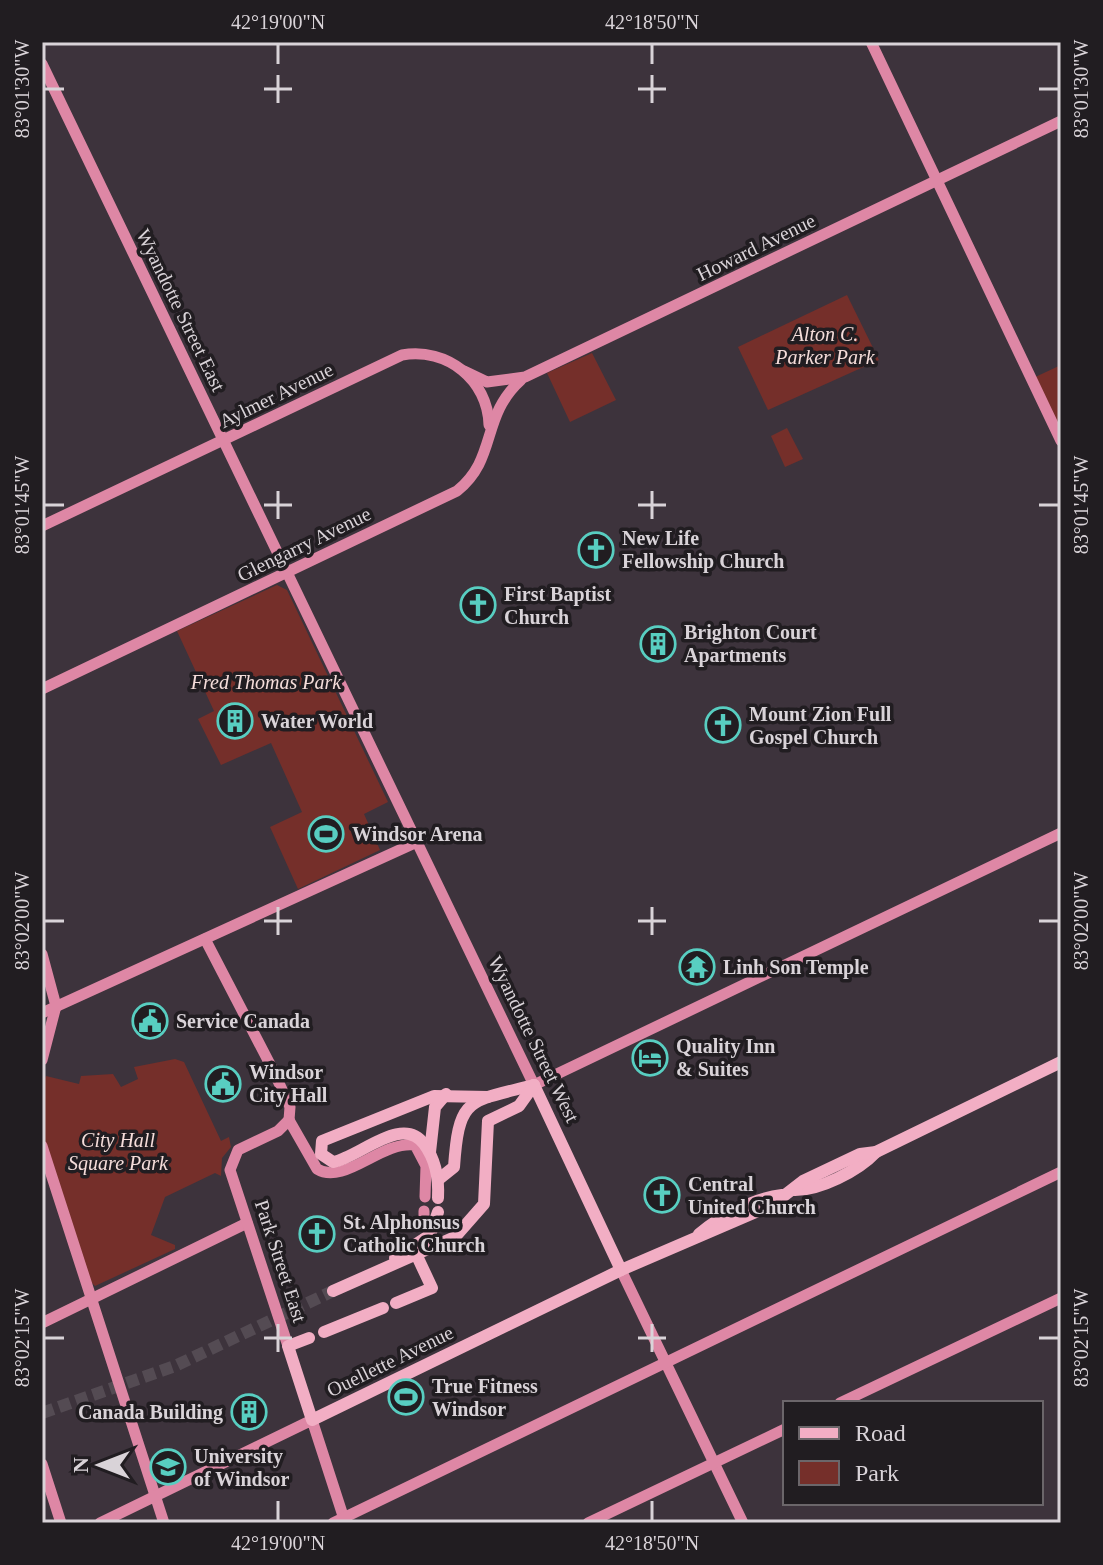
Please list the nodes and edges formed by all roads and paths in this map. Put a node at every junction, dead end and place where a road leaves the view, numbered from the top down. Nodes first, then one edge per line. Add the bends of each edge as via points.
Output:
1 (871, 42) edge
2 (42, 64) edge
3 (1061, 121) edge
4 (936, 181) junction
5 (464, 371) junction
6 (525, 377) junction
7 (489, 434) junction
8 (224, 439) junction
9 (1061, 441) edge
10 (42, 526) edge
11 (288, 572) junction
12 (42, 689) edge
13 (1061, 833) edge
14 (417, 842) junction
15 (205, 939) junction
16 (42, 954) edge
17 (56, 1006) junction
18 (42, 1013) edge
19 (42, 1060) edge
20 (1061, 1062) edge
21 (534, 1085) junction
22 (446, 1094) junction
23 (488, 1097) junction
24 (289, 1120) junction
25 (42, 1146) edge
26 (430, 1152) junction
27 (1061, 1172) edge
28 (439, 1179) junction
29 (431, 1205) junction
30 (247, 1223) junction
31 (417, 1256) junction
32 (382, 1266) junction
33 (621, 1270) junction
34 (333, 1291) tunnel mouth
35 (92, 1298) junction
36 (1061, 1298) edge
37 (396, 1303) dead end
38 (383, 1308) dead end
39 (42, 1323) edge
40 (324, 1332) dead end
41 (309, 1338) dead end
42 (288, 1346) junction
43 (665, 1362) junction
44 (844, 1401) edge
45 (312, 1420) junction
46 (783, 1430) edge
47 (714, 1463) junction
48 (42, 1464) edge
49 (155, 1497) junction
50 (341, 1521) edge
51 (61, 1523) edge
52 (100, 1523) edge
53 (164, 1523) edge
54 (588, 1523) edge
55 (743, 1523) edge

1 - 4 street
2 - 8 street, Wyandotte Street East
3 - 4 street, Howard Avenue
4 - 6 street, Howard Avenue
4 - 9 street
5 - 6 street, Howard Avenue via 487,382
5 - 7 street via 485,398
5 - 8 street, Aylmer Avenue via 433,355 402,355
6 - 7 street, Glengarry Avenue via 500,402
7 - 11 street, Glengarry Avenue via 474,474 457,491
8 - 10 street, Aylmer Avenue
8 - 11 street, Wyandotte Street East
11 - 12 street, Glengarry Avenue
11 - 14 street, Wyandotte Street West
13 - 21 street
14 - 15 street
14 - 21 street, Wyandotte Street West
15 - 17 street
15 - 24 street via 273,1070 290,1107
16 - 17 street
17 - 18 street
17 - 19 street
20 - 33 main road, Ouellette Avenue
21 - 23 main road
21 - 31 main road via 519,1106 488,1121 484,1204 455,1237
21 - 33 main road, Wyandotte Street West
22 - 23 main road
22 - 26 main road via 435,1107
22 - 26 main road via 326,1138 320,1146 325,1159 338,1161 406,1133 418,1136
23 - 28 main road via 463,1111 454,1167
24 - 29 street via 317,1169 330,1175 396,1145 415,1145 426,1166
24 - 30 street, Park Street East via 238,1150 231,1160
25 - 35 street
26 - 28 main road
27 - 43 street
28 - 29 main road
29 - 32 main road via 430,1235
30 - 35 street
30 - 42 street, Park Street East
31 - 32 main road
31 - 37 main road via 432,1288
32 - 34 main road
33 - 43 street, Wyandotte Street West
33 - 45 main road, Ouellette Avenue
35 - 39 street
35 - 49 street
36 - 44 street
38 - 40 main road
41 - 42 main road
42 - 45 main road, Park Street East
43 - 47 street, Wyandotte Street West
43 - 50 street
45 - 49 street, Ouellette Avenue
45 - 50 street
46 - 47 street
47 - 54 street
47 - 55 street, Wyandotte Street West
48 - 51 street
49 - 52 street, Ouellette Avenue
49 - 53 street

